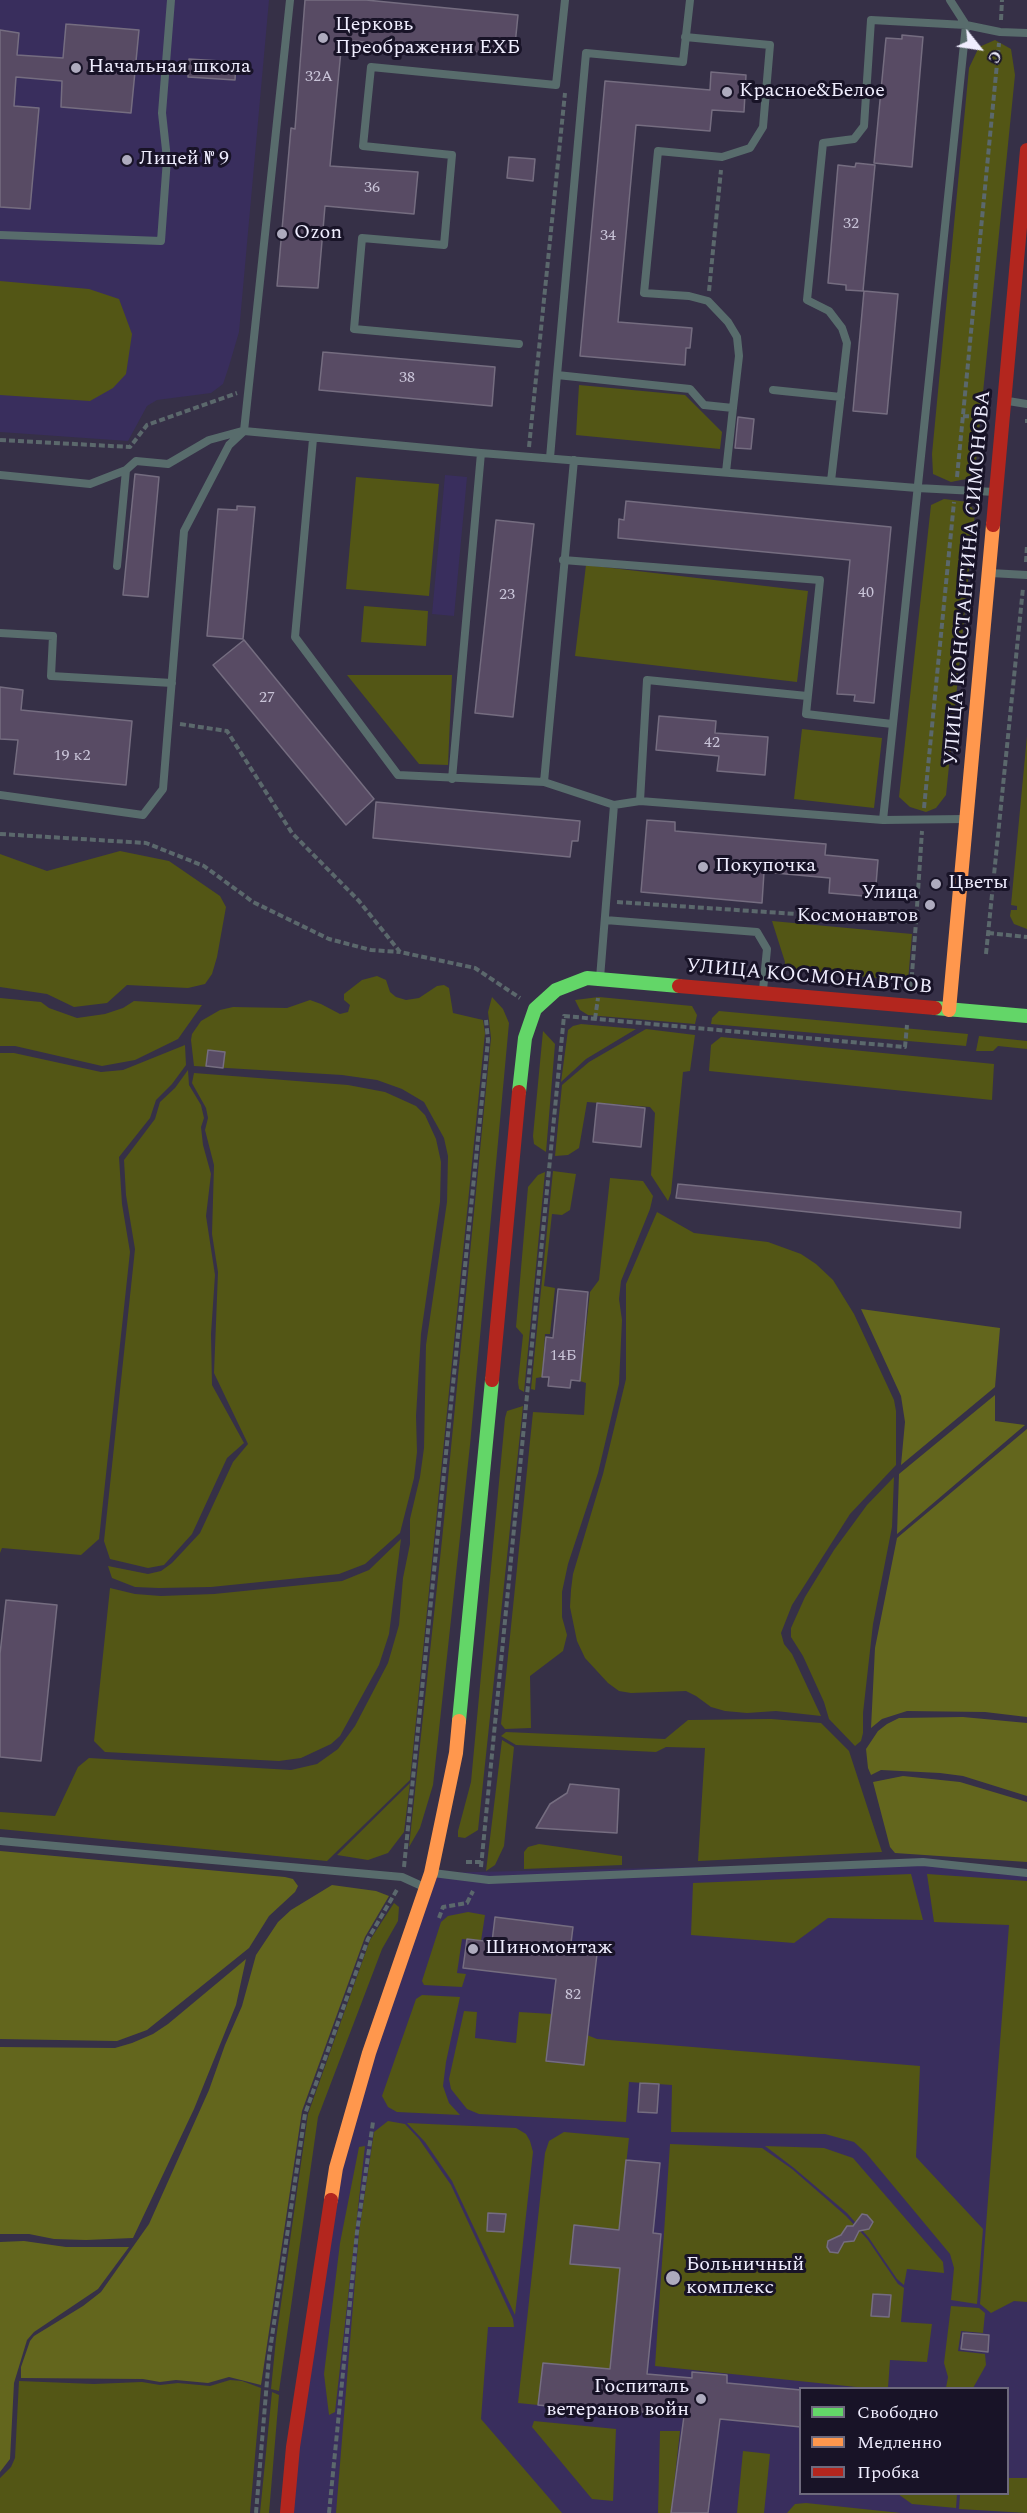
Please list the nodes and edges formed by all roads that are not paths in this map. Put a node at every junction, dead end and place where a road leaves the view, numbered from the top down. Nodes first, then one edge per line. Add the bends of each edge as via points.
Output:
1 (171, 0) edge
2 (290, 0) edge
3 (565, 0) edge
4 (690, 0) edge
5 (950, 0) edge
6 (966, 26) junction
7 (1027, 33) edge
8 (686, 37) junction
9 (1027, 150) edge
10 (0, 236) edge
11 (519, 344) dead end
12 (557, 375) junction
13 (773, 390) dead end
14 (841, 397) junction
15 (1004, 401) junction
16 (1027, 404) edge
17 (733, 408) junction
18 (244, 431) junction
19 (313, 439) junction
20 (481, 453) junction
21 (550, 458) junction
22 (574, 460) junction
23 (126, 470) junction
24 (726, 472) junction
25 (0, 475) edge
26 (831, 481) junction
27 (917, 488) junction
28 (996, 492) junction
29 (563, 560) junction
30 (117, 566) dead end
31 (989, 573) junction
32 (1026, 575) edge
33 (0, 633) edge
34 (172, 683) junction
35 (807, 696) junction
36 (892, 724) junction
37 (452, 778) junction
38 (544, 782) junction
39 (0, 795) edge
40 (640, 801) junction
41 (614, 805) junction
42 (967, 819) junction
43 (883, 820) junction
44 (605, 920) junction
45 (594, 979) junction
46 (762, 994) junction
47 (949, 1010) junction
48 (1027, 1016) edge
49 (0, 1841) edge
50 (1027, 1872) edge
51 (431, 1873) junction
52 (426, 1888) junction
53 (287, 2513) edge

1 - 10 lane via 162,113 167,159 161,241
2 - 18 lane
3 - 11 lane via 556,85 371,67 363,146 452,155 444,246 362,238 354,329
4 - 8 lane
5 - 6 lane
6 - 7 lane
6 - 14 lane via 871,20 864,126 854,139 823,143 807,300 829,311 842,328 847,343
6 - 27 lane
8 - 12 lane via 683,62 586,53
8 - 17 lane via 770,45 763,127 750,148 722,157 658,151 644,293 708,301 728,322 737,337 739,356
9 - 15 main road, УЛИЦА КОНСТАНТИНА СИМОНОВА
12 - 17 lane via 690,389 704,405
12 - 21 lane
13 - 14 lane
14 - 26 lane
15 - 16 lane
15 - 28 main road, УЛИЦА КОНСТАНТИНА СИМОНОВА
17 - 24 lane
18 - 19 lane
18 - 23 lane via 209,440 168,464 135,461
18 - 34 lane via 229,445 184,531
19 - 20 lane
19 - 37 lane via 295,637 398,775
20 - 21 lane
20 - 37 lane
21 - 22 lane
22 - 24 lane
22 - 29 lane
23 - 25 lane via 90,484
23 - 30 lane
24 - 26 lane
26 - 27 lane
27 - 28 lane
27 - 36 lane
28 - 31 main road, УЛИЦА КОНСТАНТИНА СИМОНОВА
29 - 35 lane via 820,580
29 - 38 lane
31 - 32 lane
31 - 42 main road, УЛИЦА КОНСТАНТИНА СИМОНОВА
33 - 34 lane via 53,636 51,676
34 - 39 lane via 163,789 143,815
35 - 36 lane via 806,714
35 - 40 lane via 647,680
36 - 43 lane
37 - 38 lane
38 - 41 lane
40 - 41 lane
40 - 43 lane
41 - 44 lane
42 - 43 lane
42 - 47 main road, УЛИЦА КОНСТАНТИНА СИМОНОВА
44 - 45 lane
44 - 46 lane via 757,932 767,949
45 - 46 main road, УЛИЦА КОСМОНАВТОВ
45 - 51 main road via 556,990 536,1009 525,1038 456,1754
46 - 47 main road, УЛИЦА КОСМОНАВТОВ
47 - 48 main road, УЛИЦА КОСМОНАВТОВ
49 - 52 lane via 402,1877
50 - 51 lane via 923,1862 480,1878
51 - 52 main road
52 - 53 main road via 369,2053 336,2168 292,2447

